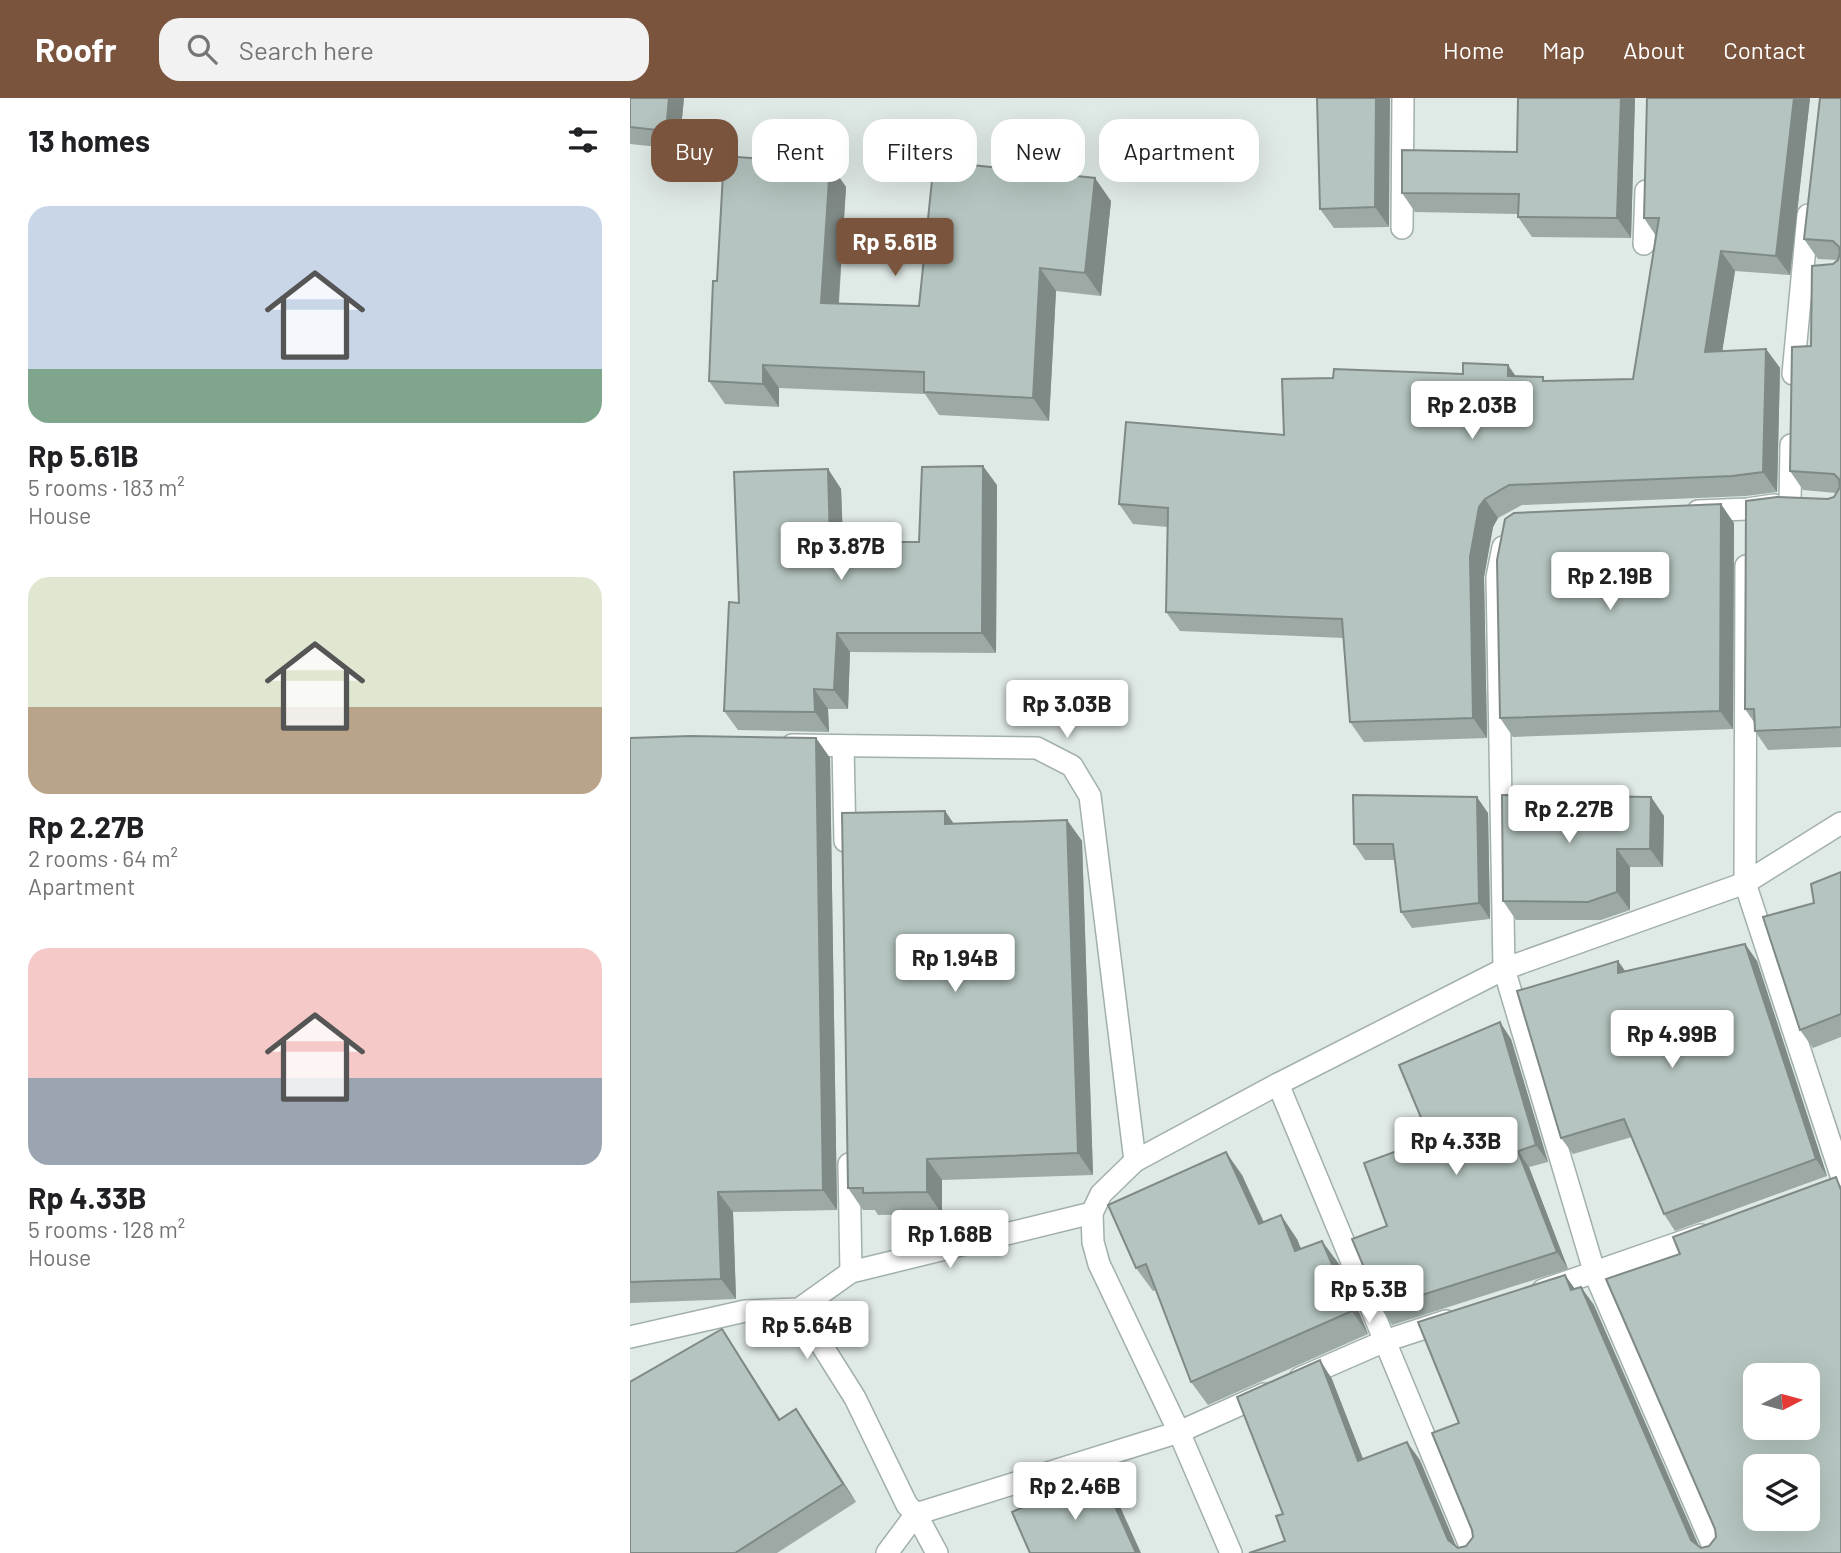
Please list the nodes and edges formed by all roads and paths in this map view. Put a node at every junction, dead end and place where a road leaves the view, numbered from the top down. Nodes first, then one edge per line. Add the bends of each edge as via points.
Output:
1 (1403, 98) edge
2 (1646, 164) edge
3 (1811, 192) edge
4 (1402, 228) dead end
5 (1644, 244) edge
6 (1802, 272) junction
7 (1828, 272) edge
8 (1792, 400) edge
9 (1792, 426) edge
10 (1790, 503) junction
11 (1816, 504) edge
12 (1681, 512) edge
13 (1506, 529) edge
14 (1746, 550) edge
15 (777, 744) edge
16 (843, 746) junction
17 (1841, 823) edge
18 (845, 856) edge
19 (1745, 883) junction
20 (1504, 970) junction
21 (1278, 1084) junction
22 (849, 1148) edge
23 (1135, 1161) junction
24 (1837, 1183) edge
25 (1092, 1213) junction
26 (1724, 1227) edge
27 (851, 1272) junction
28 (1595, 1274) junction
29 (1529, 1295) edge
30 (799, 1309) junction
31 (1463, 1316) edge
32 (630, 1336) edge
33 (1385, 1341) junction
34 (1179, 1432) junction
35 (916, 1514) junction
36 (887, 1553) edge
37 (937, 1553) edge
38 (1231, 1553) edge
39 (1473, 1553) edge
40 (1716, 1553) edge

1 - 4 street
2 - 5 street
3 - 6 street
6 - 7 street
6 - 8 street
9 - 10 street
10 - 11 street
10 - 12 street via 1747,516
13 - 20 street via 1497,577
14 - 19 street
15 - 16 street
16 - 18 street
16 - 23 street via 1037,748 1072,766 1090,796
17 - 19 street
19 - 20 street
19 - 24 street
20 - 21 street
20 - 28 street
21 - 23 street
21 - 33 street
22 - 27 street
23 - 25 street via 1101,1195
25 - 27 street
25 - 34 street via 1099,1264
26 - 28 street
27 - 30 street
28 - 29 street
28 - 40 street
30 - 32 street via 745,1311
30 - 35 street via 855,1398 907,1505
31 - 33 street
33 - 34 street
33 - 39 street
34 - 35 street
34 - 38 street
35 - 36 street
35 - 37 street

